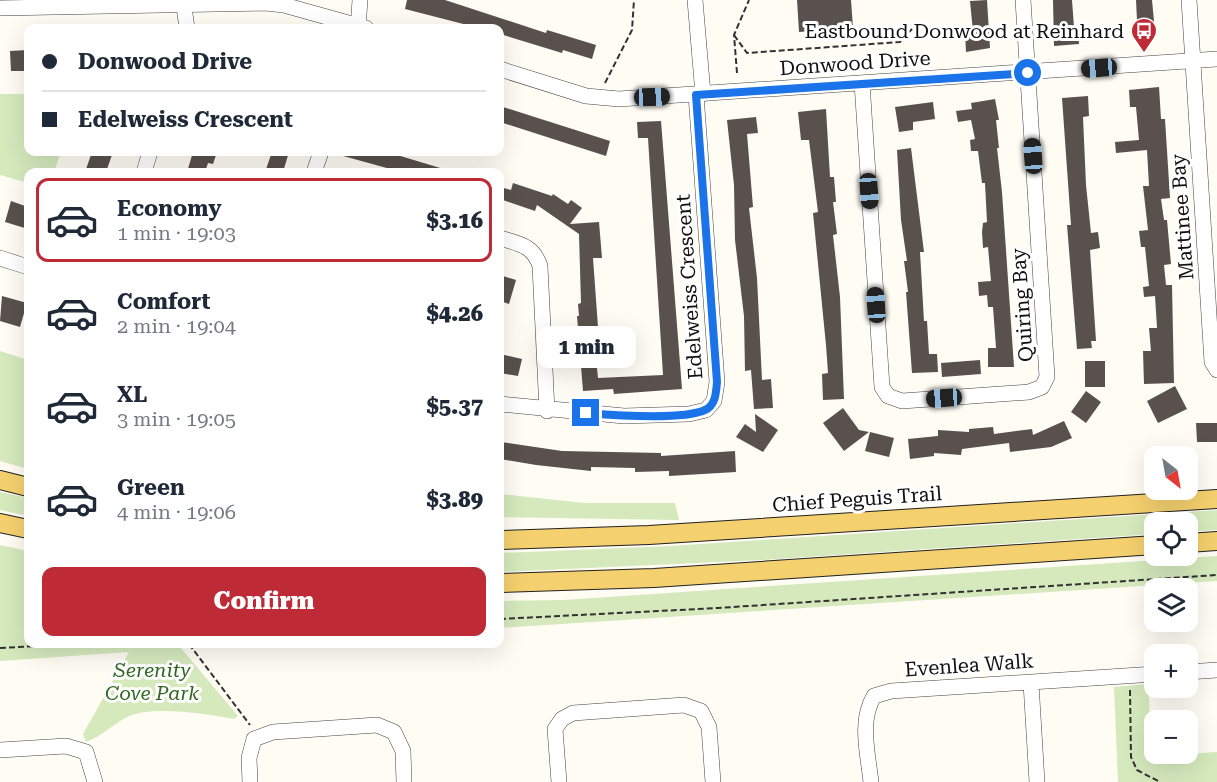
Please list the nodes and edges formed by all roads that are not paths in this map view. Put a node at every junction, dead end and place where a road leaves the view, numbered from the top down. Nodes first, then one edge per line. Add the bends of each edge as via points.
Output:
1 (360, 0) edge
2 (695, 0) edge
3 (1023, 0) edge
4 (1189, 0) edge
5 (184, 3) edge
6 (0, 8) edge
7 (187, 24) edge
8 (348, 24) edge
9 (361, 24) edge
10 (1217, 60) edge
11 (1193, 61) junction
12 (504, 70) edge
13 (1028, 73) junction
14 (862, 83) junction
15 (700, 94) junction
16 (504, 239) edge
17 (0, 258) edge
18 (24, 266) edge
19 (1217, 370) edge
20 (504, 405) edge
21 (548, 411) junction
22 (0, 480) edge
23 (24, 486) edge
24 (1217, 499) edge
25 (0, 523) edge
26 (24, 528) edge
27 (504, 540) edge
28 (1217, 541) edge
29 (1198, 542) edge
30 (1144, 546) edge
31 (504, 582) edge
32 (1217, 670) edge
33 (1198, 671) edge
34 (1144, 674) edge
35 (1031, 682) junction
36 (0, 750) edge
37 (95, 782) edge
38 (250, 782) edge
39 (404, 782) edge
40 (559, 782) edge
41 (712, 782) edge
42 (871, 782) edge
43 (1037, 782) edge

1 - 9 street
2 - 15 street
3 - 13 street
4 - 11 street, Mattinee Bay
5 - 6 street
5 - 7 street
5 - 8 street via 284,5
10 - 11 street, Donwood Drive
11 - 13 street, Donwood Drive
11 - 19 street, Mattinee Bay via 1212,362
12 - 15 street, Donwood Drive via 602,98
13 - 14 street, Donwood Drive
13 - 14 street, Quiring Bay via 1047,377 1042,387 1029,392 936,398 902,400 888,396 882,387
14 - 15 street, Donwood Drive
15 - 21 street, Edelweiss Crescent via 717,382 714,401 706,410 689,414 624,416
16 - 21 street via 530,248 540,266
17 - 18 street
20 - 21 street, Edelweiss Crescent
22 - 23 main road
24 - 27 main road, Chief Peguis Trail via 649,535
25 - 26 main road
28 - 29 main road
30 - 31 main road via 654,578
32 - 33 street
34 - 35 street, Evenlea Walk
35 - 42 street, Evenlea Walk via 891,691 874,696 867,708 866,725
35 - 43 street
36 - 37 street via 66,746 86,752
38 - 39 street via 249,758 254,740 273,732 377,725 394,732 402,751
40 - 41 street via 555,729 562,719 573,714 684,705 701,711 709,727

